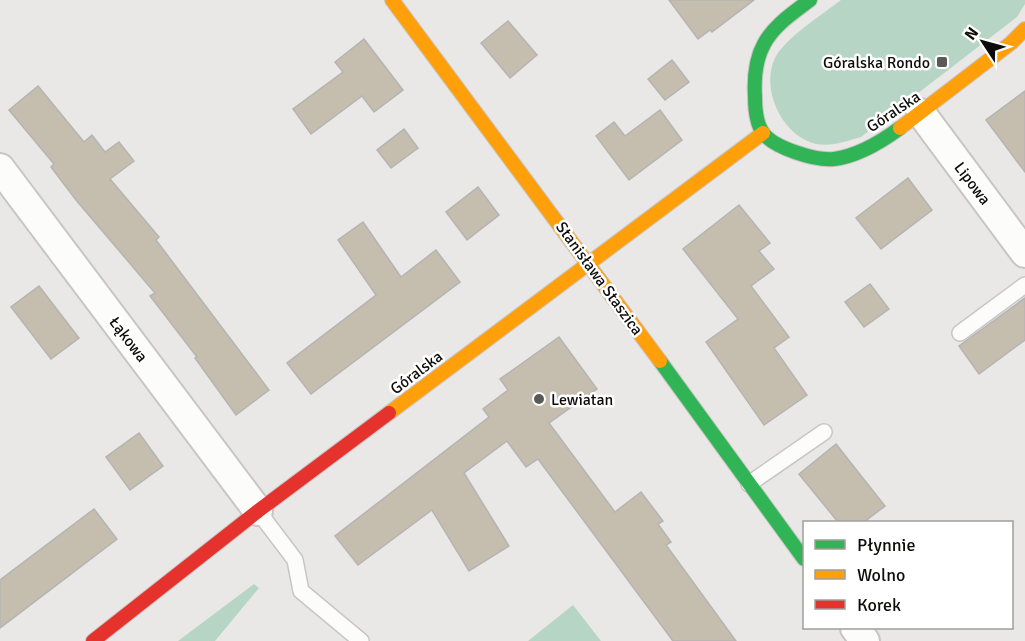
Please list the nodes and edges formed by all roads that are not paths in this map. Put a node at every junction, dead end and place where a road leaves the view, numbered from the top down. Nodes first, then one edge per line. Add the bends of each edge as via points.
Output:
1 (392, 0) edge
2 (810, 0) edge
3 (1025, 29) edge
4 (921, 113) junction
5 (763, 133) junction
6 (0, 168) edge
7 (1025, 253) edge
8 (589, 263) junction
9 (1025, 285) edge
10 (960, 333) dead end
11 (824, 432) dead end
12 (749, 484) junction
13 (258, 511) junction
14 (803, 558) edge
15 (93, 641) edge
16 (362, 641) edge

1 - 8 street, Stanisława Staszica
2 - 5 street via 785,19 759,53 755,113
3 - 4 street, Góralska
4 - 5 street, Góralska via 869,147 832,160 784,147
4 - 7 street, Lipowa
5 - 8 street, Góralska
6 - 13 street, Łąkowa
8 - 12 street, Stanisława Staszica
8 - 13 street, Góralska
9 - 10 lane
11 - 12 lane
12 - 14 street, Stanisława Staszica
13 - 15 street, Góralska
13 - 16 lane via 295,560 302,591

